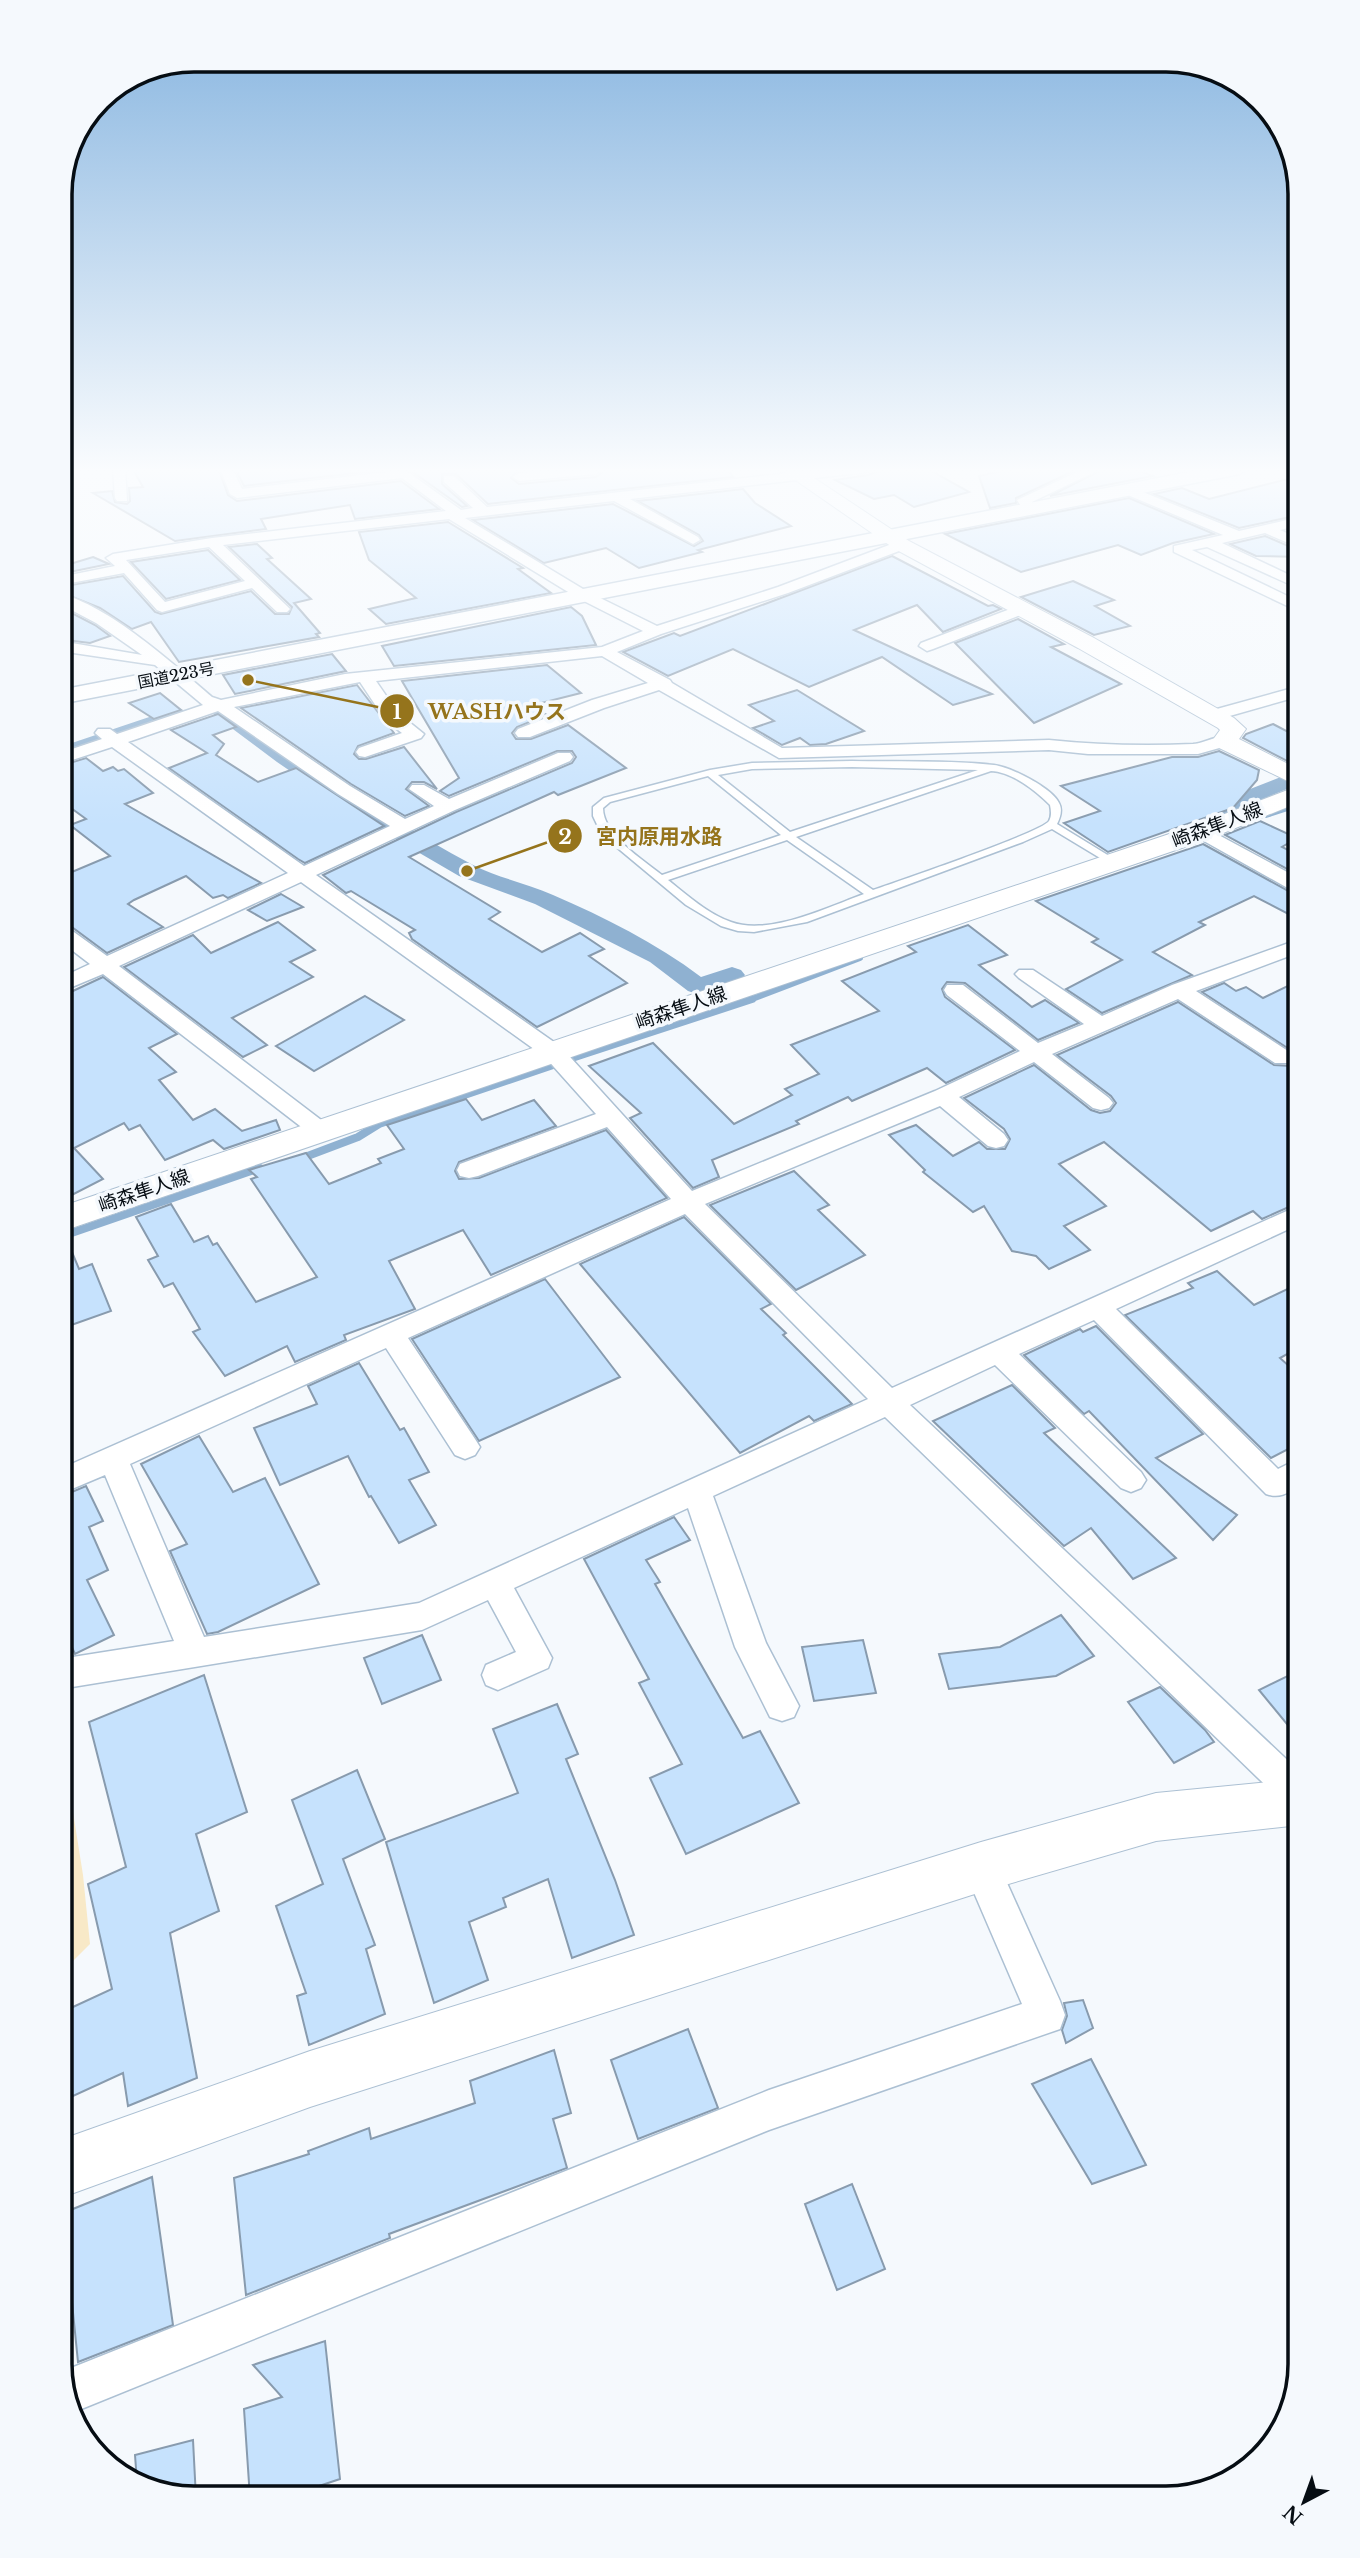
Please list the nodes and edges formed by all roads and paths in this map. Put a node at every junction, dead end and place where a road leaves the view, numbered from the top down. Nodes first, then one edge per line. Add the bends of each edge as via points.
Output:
1 (144, 587) edge
2 (238, 587) edge
3 (260, 587) edge
4 (569, 587) edge
5 (632, 587) edge
6 (789, 587) edge
7 (983, 587) edge
8 (1258, 587) edge
9 (583, 596) junction
10 (1288, 602) edge
11 (72, 604) edge
12 (282, 609) dead end
13 (1023, 609) junction
14 (656, 631) junction
15 (927, 646) dead end
16 (72, 648) edge
17 (605, 651) junction
18 (169, 667) junction
19 (365, 677) junction
20 (664, 683) junction
21 (72, 694) edge
22 (1288, 694) edge
23 (213, 703) junction
24 (1212, 716) junction
25 (524, 733) dead end
26 (108, 737) junction
27 (1224, 741) junction
28 (72, 746) edge
29 (365, 752) dead end
30 (72, 754) edge
31 (564, 757) dead end
32 (996, 768) junction
33 (709, 773) junction
34 (1288, 773) edge
35 (418, 789) dead end
36 (1288, 798) edge
37 (448, 806) junction
38 (1052, 825) junction
39 (404, 826) junction
40 (1202, 832) junction
41 (788, 836) junction
42 (1114, 862) junction
43 (303, 875) junction
44 (662, 878) junction
45 (1288, 880) edge
46 (871, 894) junction
47 (72, 941) edge
48 (1288, 950) edge
49 (104, 966) junction
50 (1026, 974) dead end
51 (72, 981) edge
52 (955, 990) dead end
53 (1180, 990) junction
54 (1100, 1025) junction
55 (553, 1052) junction
56 (1035, 1053) junction
57 (1283, 1058) dead end
58 (943, 1096) junction
59 (1101, 1103) dead end
60 (611, 1117) junction
61 (321, 1131) junction
62 (996, 1140) dead end
63 (469, 1170) dead end
64 (688, 1202) junction
65 (72, 1216) edge
66 (1288, 1220) edge
67 (1098, 1308) junction
68 (391, 1334) junction
69 (1000, 1353) junction
70 (887, 1401) junction
71 (465, 1447) dead end
72 (113, 1458) junction
73 (72, 1477) edge
74 (1288, 1478) edge
75 (1132, 1480) dead end
76 (697, 1492) junction
77 (495, 1583) junction
78 (194, 1651) junction
79 (72, 1672) edge
80 (498, 1675) dead end
81 (782, 1706) dead end
82 (1288, 1784) edge
83 (1288, 1803) edge
84 (981, 1867) junction
85 (72, 2165) edge
86 (75, 2390) edge

1 - 2 street via 162,607
3 - 12 street
4 - 9 street
5 - 9 highway, 国道223号
6 - 14 street
7 - 13 street
8 - 10 street
9 - 14 street
9 - 18 highway, 国道223号
11 - 18 street via 144,646
13 - 15 street
13 - 24 street
14 - 17 street
16 - 18 street
17 - 19 street
17 - 20 street
18 - 21 highway, 国道223号
18 - 23 street
19 - 23 street
19 - 29 street via 392,717 415,734
20 - 25 street
20 - 27 street via 779,753 1049,745 1198,749
22 - 24 street
23 - 26 street
23 - 39 street
24 - 27 street via 1234,729
26 - 28 street
26 - 30 street
26 - 43 street
27 - 34 street
31 - 37 street
32 - 33 lane via 852,764 752,766
32 - 38 lane via 1019,776 1055,804
32 - 41 lane
33 - 41 lane
33 - 44 lane via 617,797 598,807 606,833
35 - 37 street
36 - 40 street, 崎森隼人線
37 - 39 street
38 - 42 lane
38 - 46 lane
39 - 43 street
40 - 42 street, 崎森隼人線
40 - 45 street
41 - 44 lane
41 - 46 lane
42 - 55 street, 崎森隼人線
43 - 49 street
43 - 55 street
44 - 46 lane via 713,920 737,929 803,920
47 - 49 street
48 - 53 street
49 - 51 street
49 - 61 street
50 - 54 street
52 - 56 street
53 - 54 street
53 - 57 street
54 - 56 street
55 - 60 street
55 - 61 street, 崎森隼人線
56 - 58 street
56 - 59 street
58 - 62 street
58 - 64 street
60 - 63 street
60 - 64 street
61 - 65 street, 崎森隼人線
64 - 68 street
64 - 70 street
66 - 67 street
67 - 69 street
67 - 74 street via 1276,1485
68 - 71 street
68 - 72 street
69 - 70 street
69 - 75 street
70 - 76 street
70 - 82 street
72 - 73 street
72 - 78 street
76 - 77 street
76 - 81 street via 751,1647
77 - 78 street via 422,1616
77 - 80 street via 536,1658
78 - 79 street
83 - 84 street via 1156,1817
84 - 85 street via 310,2080
84 - 86 street via 1046,2015 769,2110

